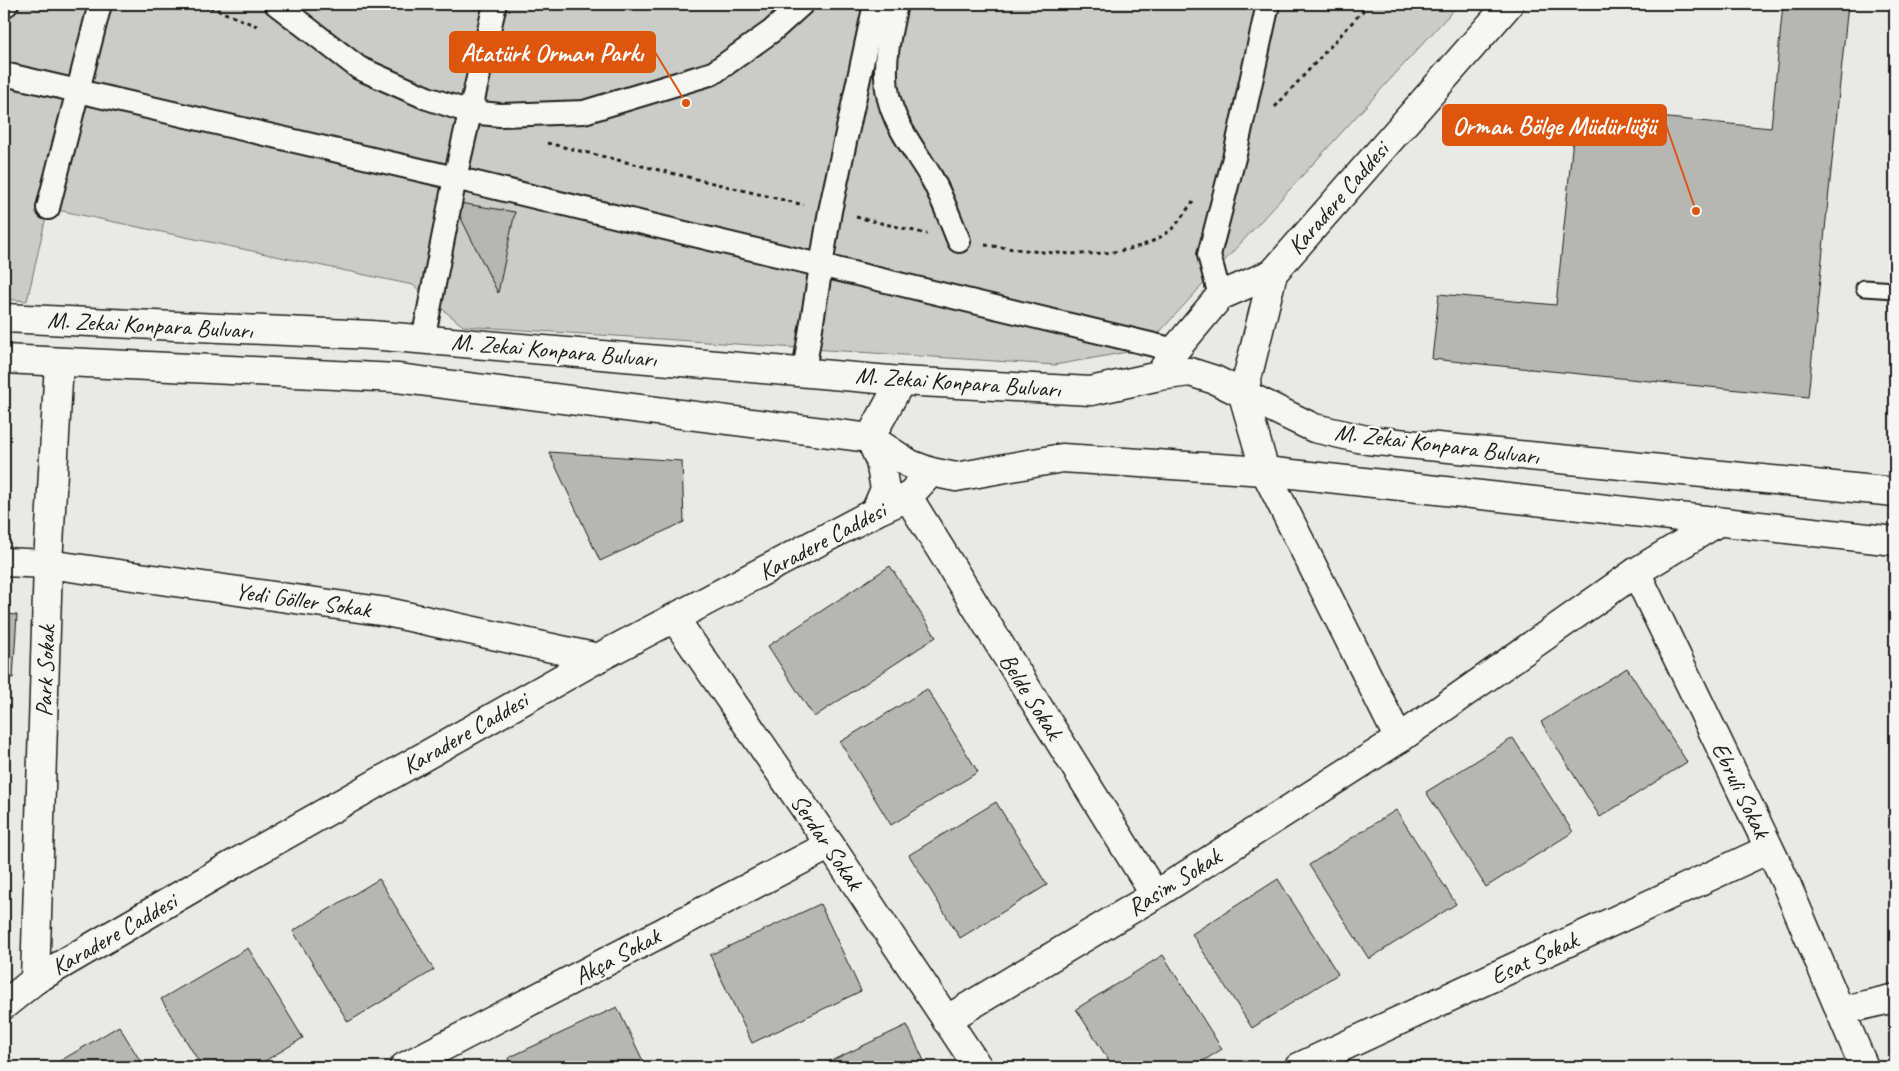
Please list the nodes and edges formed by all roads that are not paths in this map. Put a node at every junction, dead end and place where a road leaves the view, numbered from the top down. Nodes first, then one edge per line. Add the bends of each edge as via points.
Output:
1 (7, 4) edge
2 (100, 4) edge
3 (276, 4) edge
4 (495, 4) edge
5 (802, 4) edge
6 (875, 4) edge
7 (896, 4) edge
8 (1268, 4) edge
9 (1509, 4) edge
10 (4, 6) edge
11 (4, 74) edge
12 (80, 92) junction
13 (470, 112) junction
14 (455, 178) junction
15 (48, 208) dead end
16 (959, 241) dead end
17 (821, 266) junction
18 (1273, 273) junction
19 (1864, 288) dead end
20 (1895, 290) edge
21 (1220, 296) junction
22 (4, 318) edge
23 (422, 340) junction
24 (1175, 350) junction
25 (4, 360) edge
26 (59, 362) junction
27 (804, 371) junction
28 (1159, 376) junction
29 (900, 380) junction
30 (1243, 395) junction
31 (870, 438) junction
32 (1265, 471) junction
33 (931, 472) junction
34 (1895, 492) edge
35 (908, 497) junction
36 (874, 512) junction
37 (1718, 522) junction
38 (1895, 541) edge
39 (4, 562) edge
40 (48, 564) junction
41 (1636, 572) junction
42 (675, 619) junction
43 (598, 658) junction
44 (1399, 739) junction
45 (830, 845) junction
46 (1769, 849) junction
47 (1155, 895) junction
48 (35, 980) junction
49 (1895, 998) edge
50 (4, 1005) edge
51 (1840, 1010) junction
52 (946, 1020) junction
53 (404, 1067) edge
54 (978, 1067) edge
55 (1299, 1067) edge
56 (1864, 1067) edge

1 - 10 street
2 - 12 street
3 - 13 street via 359,68 427,98
4 - 13 street
5 - 13 street via 772,31 713,74 584,112 500,116
6 - 17 street
7 - 16 street via 886,78 894,115 911,150 931,178
8 - 21 street via 1209,255
9 - 18 main road, Karadere Caddesi
11 - 12 street
12 - 14 street
12 - 15 street
13 - 14 street
14 - 17 street
14 - 23 street
17 - 24 street
17 - 27 street
18 - 21 main road, Karadere Caddesi
18 - 30 main road
19 - 20 lane
21 - 24 main road, Karadere Caddesi
22 - 23 main road, M. Zekai Konpara Bulvarı
23 - 27 main road, M. Zekai Konpara Bulvarı
24 - 28 main road, Karadere Caddesi
25 - 26 main road, M. Zekai Konpara Bulvarı
26 - 31 main road, M. Zekai Konpara Bulvarı via 397,378
26 - 40 main road, Park Sokak
27 - 29 main road, M. Zekai Konpara Bulvarı
28 - 29 main road, M. Zekai Konpara Bulvarı via 1091,391
28 - 30 main road, M. Zekai Konpara Bulvarı via 1190,372 1215,380
29 - 31 main road
30 - 32 main road
30 - 34 main road, M. Zekai Konpara Bulvarı via 1314,428 1366,440
31 - 33 main road, M. Zekai Konpara Bulvarı via 910,464
31 - 36 main road via 880,461 885,489
32 - 33 main road, M. Zekai Konpara Bulvarı via 1062,458 956,477
32 - 37 main road, M. Zekai Konpara Bulvarı
32 - 44 main road
33 - 35 main road, Karadere Caddesi
35 - 36 main road, Karadere Caddesi
35 - 47 main road, Belde Sokak
36 - 42 main road, Karadere Caddesi
37 - 38 main road, M. Zekai Konpara Bulvarı
37 - 41 main road, Rasim Sokak
39 - 40 main road, Yedi Göller Sokak
40 - 43 main road, Yedi Göller Sokak via 387,612
40 - 48 main road, Park Sokak
41 - 44 main road, Rasim Sokak
41 - 46 main road, Ebruli Sokak
42 - 43 main road, Karadere Caddesi
42 - 45 main road, Serdar Sokak
43 - 48 main road, Karadere Caddesi
44 - 47 main road, Rasim Sokak
45 - 52 main road, Serdar Sokak
45 - 53 main road, Akça Sokak
46 - 51 main road, Ebruli Sokak
46 - 55 main road, Esat Sokak
47 - 52 main road, Rasim Sokak
48 - 50 main road, Karadere Caddesi
49 - 51 main road
51 - 56 main road, Ebruli Sokak
52 - 54 main road, Serdar Sokak

